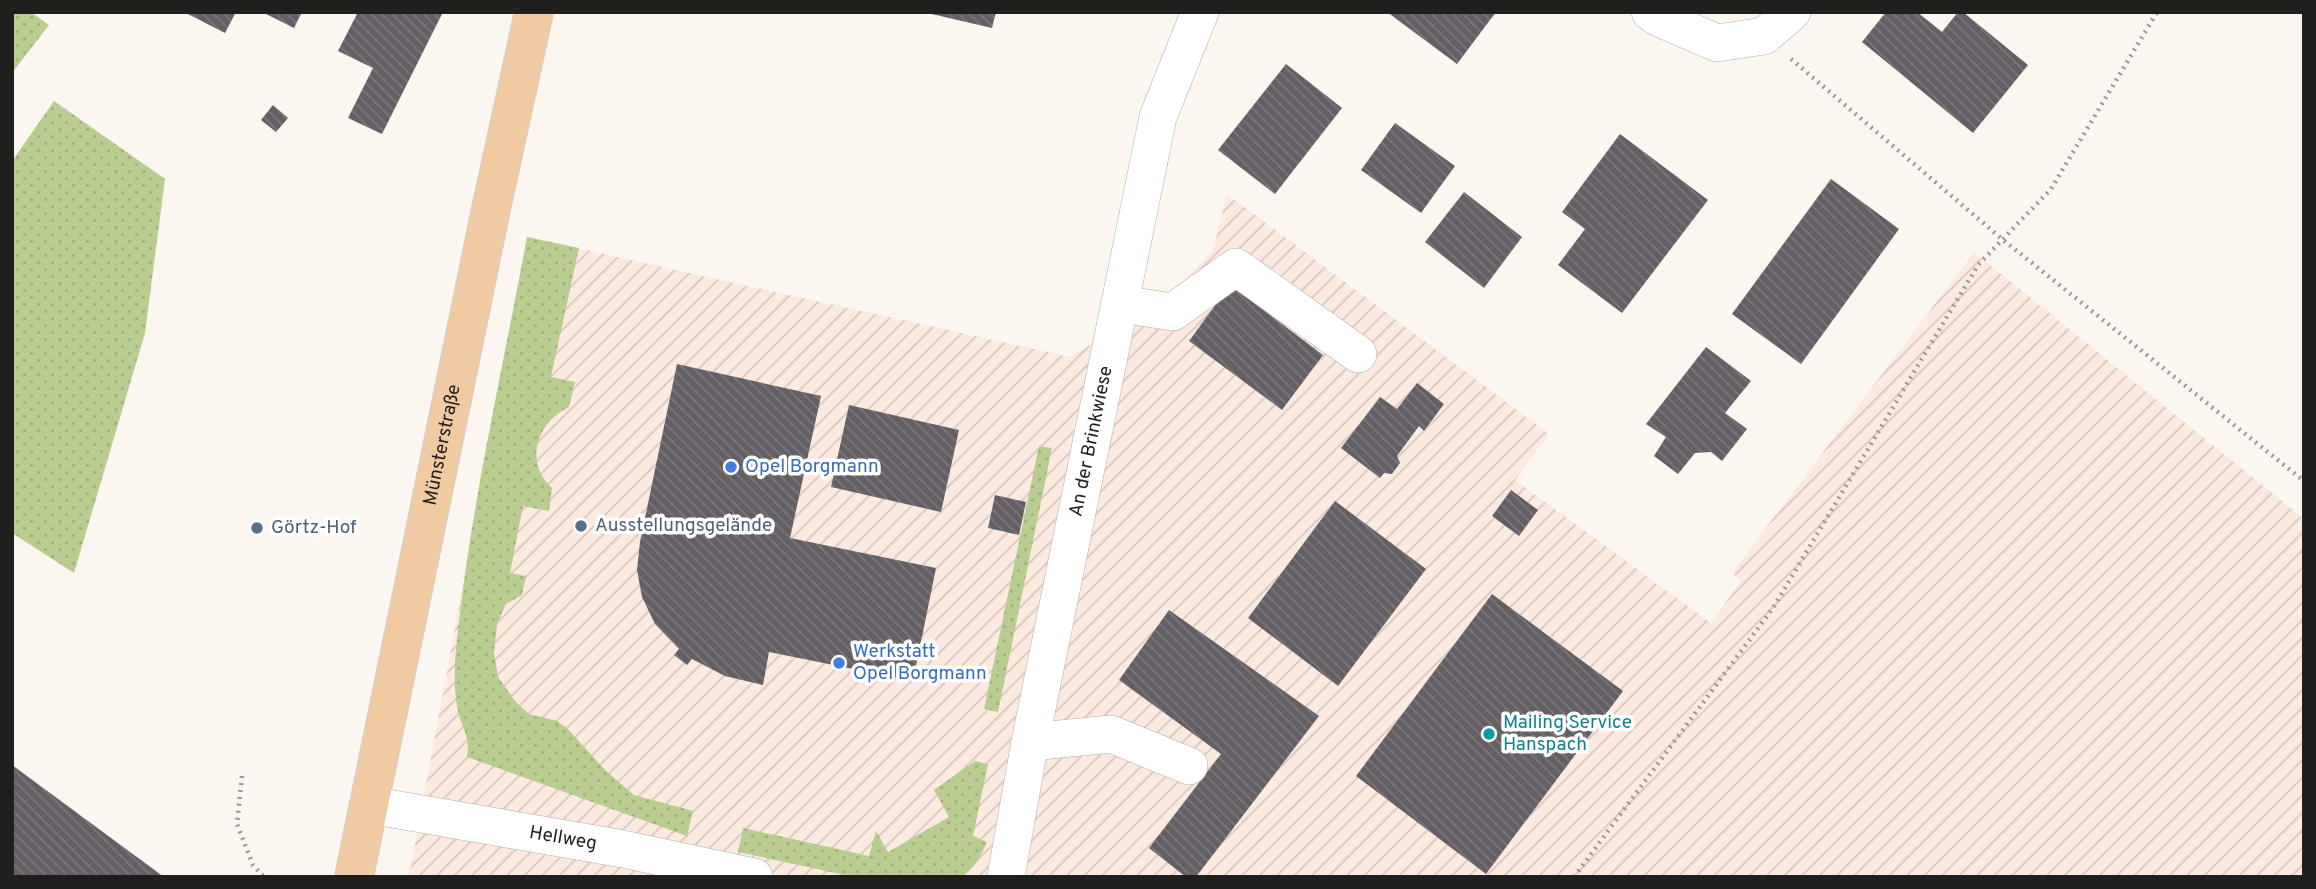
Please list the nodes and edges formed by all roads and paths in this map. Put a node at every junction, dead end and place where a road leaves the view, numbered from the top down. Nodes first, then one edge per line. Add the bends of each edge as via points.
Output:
1 (534, 12) edge
2 (1200, 12) edge
3 (1650, 12) edge
4 (1792, 12) edge
5 (2157, 12) edge
6 (1764, 36) junction
7 (2002, 239) junction
8 (1120, 303) junction
9 (1359, 354) dead end
10 (2304, 481) edge
11 (1030, 742) junction
12 (1189, 766) dead end
13 (242, 776) dead end
14 (370, 805) junction
15 (684, 870) edge
16 (264, 877) edge
17 (354, 877) edge
18 (754, 877) edge
19 (1006, 877) edge
20 (1574, 877) edge

1 - 14 main road, Münsterstraße
2 - 8 street, An der Brinkwiese via 1158,117
3 - 6 street via 1717,43
4 - 6 street
5 - 7 path via 2051,189
6 - 7 path
7 - 10 path
7 - 20 path via 1978,265 1773,608
8 - 9 street via 1173,312 1236,267
8 - 11 street, An der Brinkwiese
11 - 12 street via 1111,734
11 - 19 street, An der Brinkwiese
13 - 16 path via 237,824 253,865
14 - 15 street, Hellweg
14 - 17 main road, Münsterstraße
15 - 18 street, Hellweg

